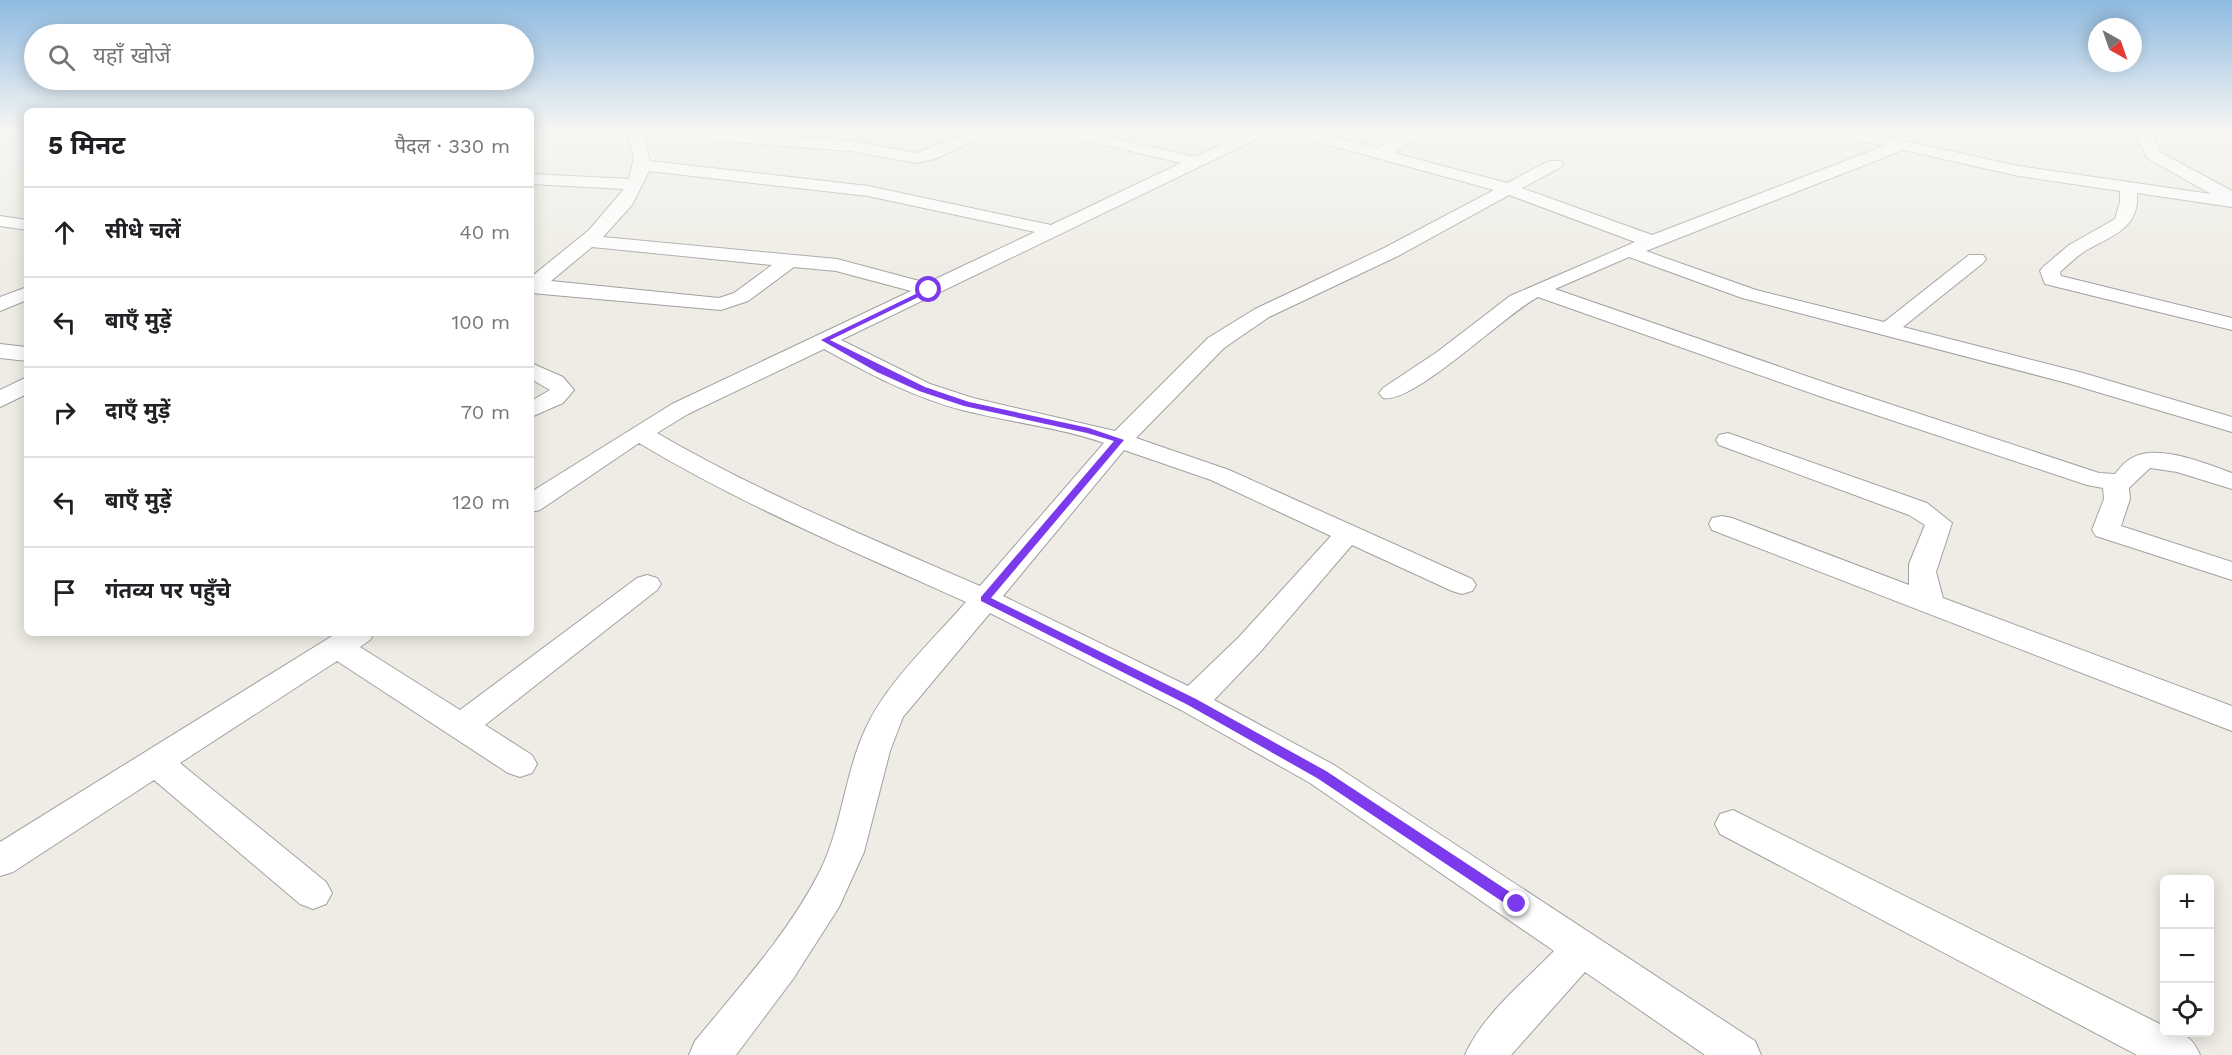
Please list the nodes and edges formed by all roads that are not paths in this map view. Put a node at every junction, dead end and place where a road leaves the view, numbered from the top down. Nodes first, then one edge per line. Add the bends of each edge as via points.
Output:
1 (557, 180) edge
2 (636, 180) edge
3 (774, 180) edge
4 (1159, 180) edge
5 (1479, 180) edge
6 (1526, 180) edge
7 (1812, 180) edge
8 (2076, 180) edge
9 (2197, 180) edge
10 (635, 184) junction
11 (2128, 188) junction
12 (1510, 189) junction
13 (2232, 200) edge
14 (0, 221) edge
15 (24, 225) edge
16 (1055, 231) junction
17 (587, 241) junction
18 (1654, 242) junction
19 (1629, 251) junction
20 (1976, 259) dead end
21 (791, 260) junction
22 (534, 284) edge
23 (534, 286) edge
24 (929, 290) junction
25 (1537, 290) junction
26 (24, 294) edge
27 (0, 305) edge
28 (2232, 324) edge
29 (1887, 330) junction
30 (824, 340) junction
31 (0, 351) edge
32 (24, 354) edge
33 (534, 372) edge
34 (24, 386) edge
35 (1391, 393) dead end
36 (0, 400) edge
37 (534, 408) edge
38 (2232, 425) edge
39 (639, 433) junction
40 (1120, 440) junction
41 (1728, 440) dead end
42 (2232, 481) edge
43 (2116, 483) junction
44 (536, 493) edge
45 (1722, 524) dead end
46 (1349, 532) junction
47 (2232, 571) edge
48 (647, 584) dead end
49 (1462, 585) dead end
50 (984, 599) junction
51 (1932, 605) junction
52 (349, 640) edge
53 (1192, 702) junction
54 (2232, 719) edge
55 (462, 726) junction
56 (156, 763) junction
57 (520, 764) dead end
58 (1732, 824) dead end
59 (0, 861) edge
60 (313, 893) dead end
61 (1582, 948) junction
62 (710, 1055) edge
63 (1486, 1055) edge
64 (1740, 1055) edge
65 (2179, 1055) edge

1 - 10 street
2 - 10 street
3 - 16 street via 868,191
4 - 16 street
5 - 12 street
6 - 12 street
7 - 18 street
8 - 11 street
9 - 13 street
10 - 17 street
11 - 13 street
11 - 28 street via 2129,213 2122,223 2074,250 2050,271 2052,280
12 - 18 street
12 - 40 street via 1240,325 1191,367
14 - 15 street
16 - 24 street
17 - 21 street
17 - 22 street
18 - 19 street
19 - 25 street
19 - 29 street via 1717,284
20 - 29 street
21 - 23 street via 741,297 721,304
21 - 24 street via 856,270
24 - 30 street
25 - 35 street via 1517,300 1445,357
25 - 43 street via 1841,396 2096,480
26 - 27 street
29 - 38 street via 2075,378
30 - 39 street via 680,409
30 - 40 street via 880,370 956,401
31 - 32 street
33 - 37 street via 562,390
34 - 36 street
39 - 44 street
39 - 50 street via 773,506
40 - 46 street via 1220,475
40 - 50 street
41 - 51 street via 1932,517 1939,523 1924,556 1922,574 1922,588
42 - 43 street via 2149,460
43 - 47 street via 2117,500 2106,530
45 - 51 street
46 - 49 street
46 - 53 street via 1250,644
48 - 55 street
50 - 53 street
50 - 62 street via 889,712 871,754 839,870 825,897
51 - 54 street
52 - 55 street
52 - 56 street
53 - 61 street via 1322,774
55 - 57 street
56 - 59 street
56 - 60 street
58 - 65 street
61 - 63 street
61 - 64 street

